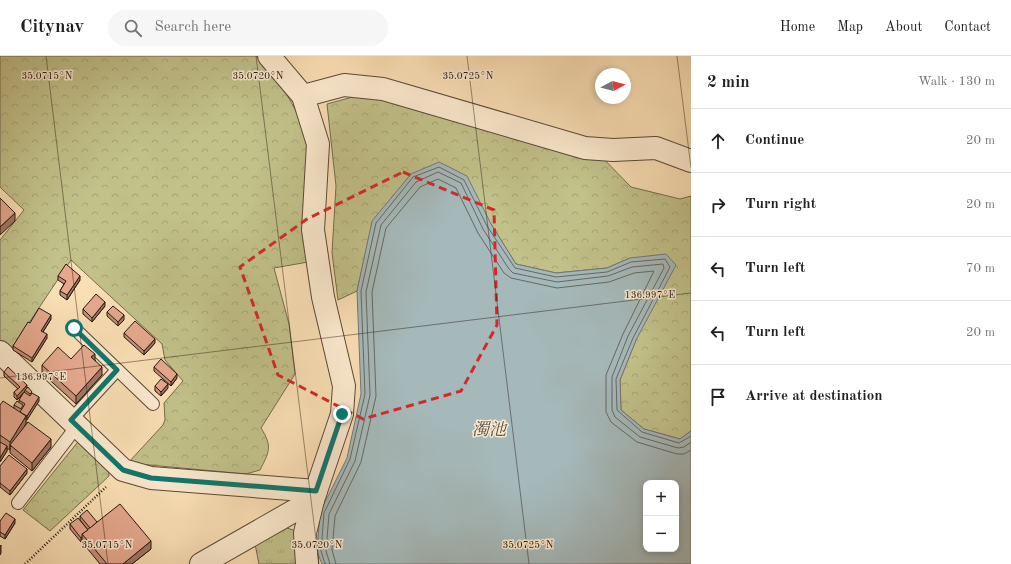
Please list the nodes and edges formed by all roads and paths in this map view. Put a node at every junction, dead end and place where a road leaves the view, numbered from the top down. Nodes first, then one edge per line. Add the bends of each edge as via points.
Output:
1 (269, 56) edge
2 (303, 96) junction
3 (691, 161) edge
4 (74, 328) dead end
5 (0, 352) edge
6 (117, 370) junction
7 (153, 404) dead end
8 (74, 423) junction
9 (123, 470) junction
10 (314, 496) junction
11 (18, 503) dead end
12 (25, 564) edge
13 (201, 564) edge
14 (307, 564) edge

1 - 2 street
2 - 3 street via 344,85 383,89 585,148 656,148
2 - 10 street via 318,144 313,230 323,297 344,386 342,414
4 - 6 lane
5 - 8 street
6 - 7 lane
6 - 8 lane
8 - 9 street
8 - 11 lane
9 - 10 street via 151,478
9 - 12 path
10 - 13 street
10 - 14 street via 305,533

